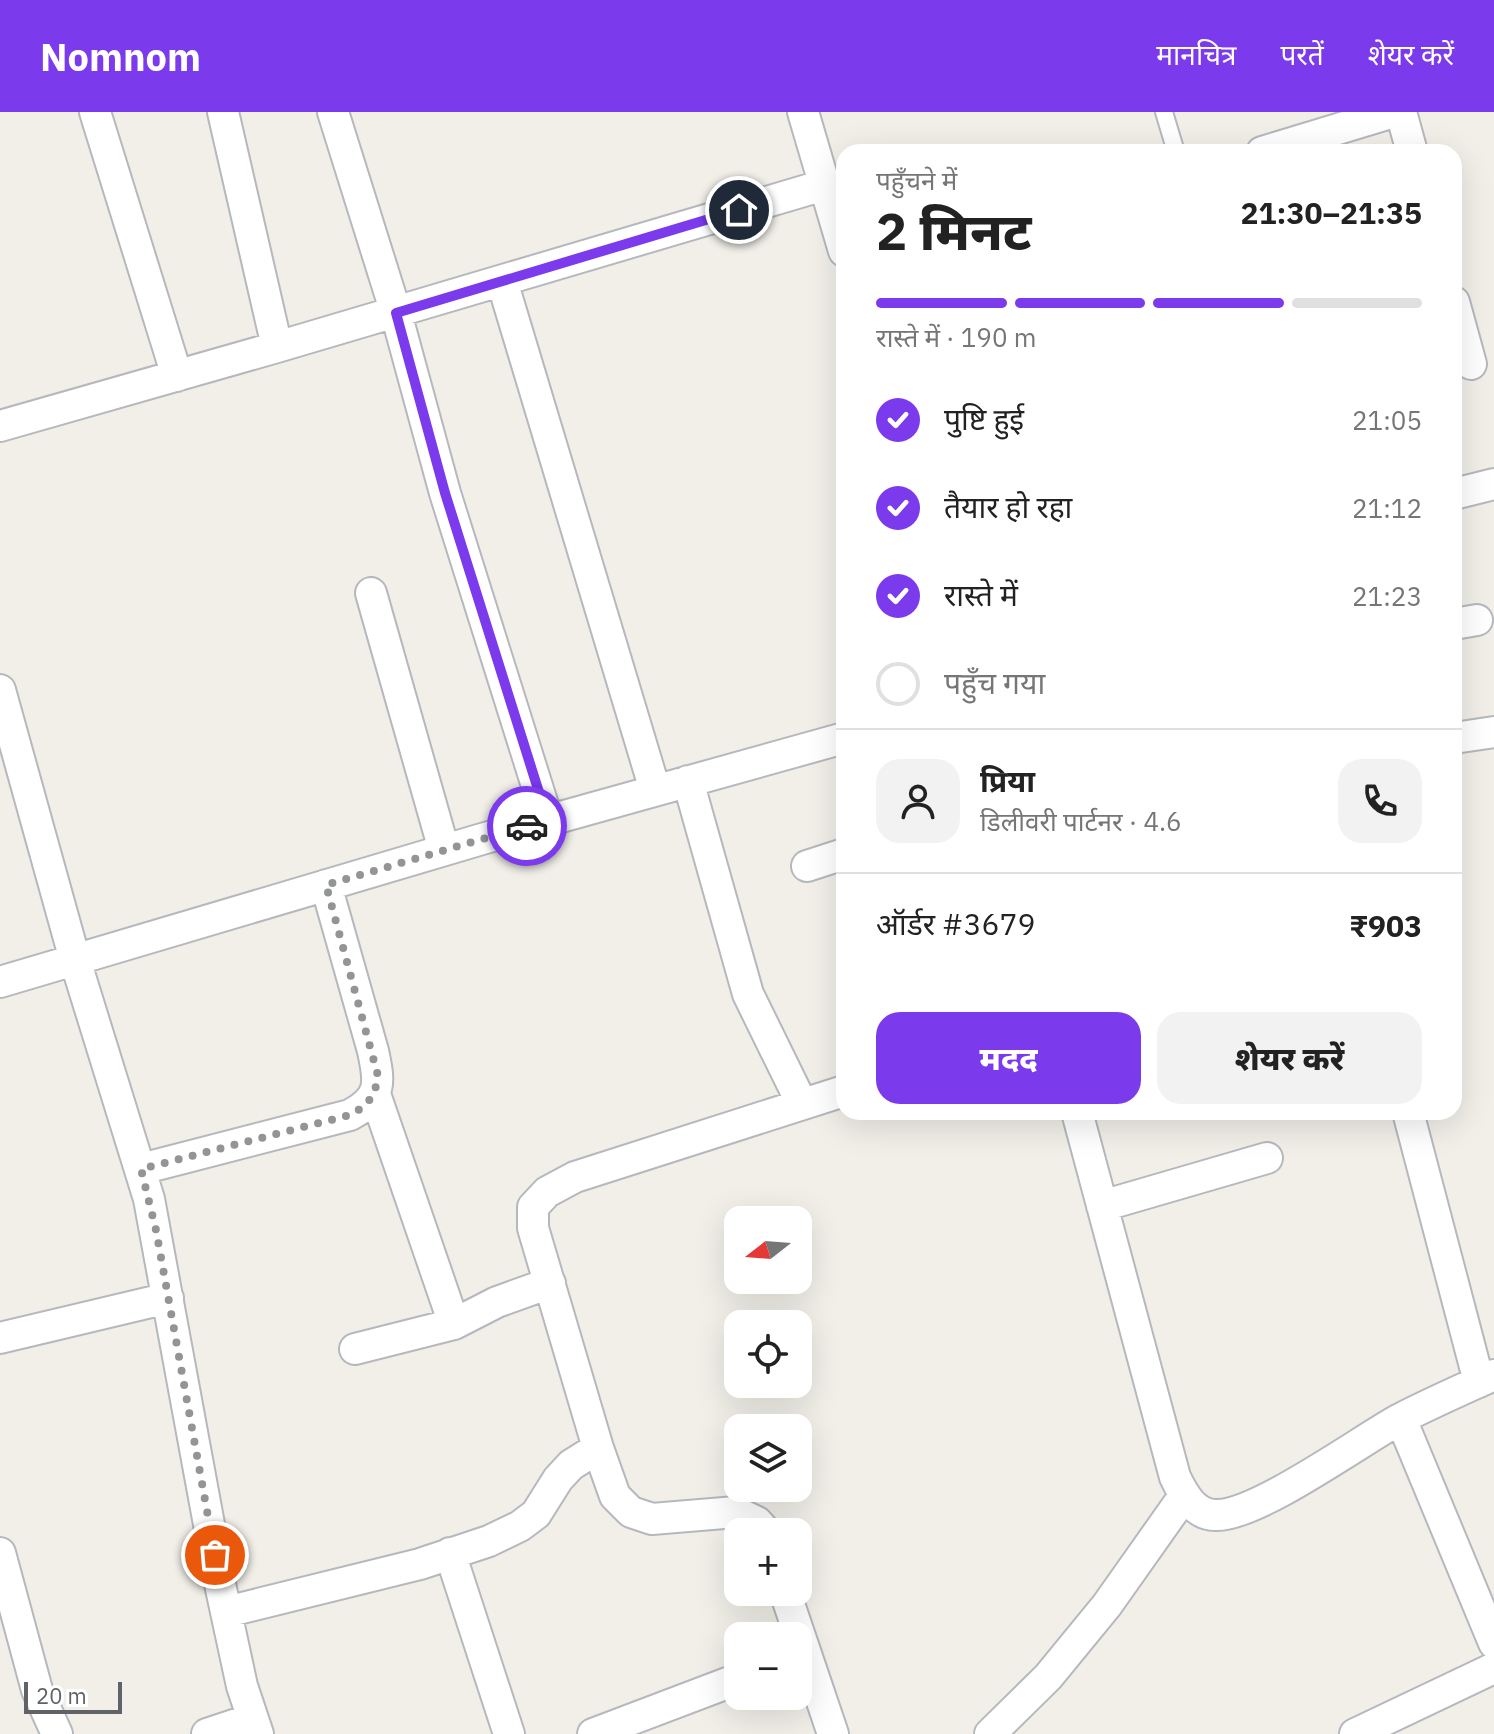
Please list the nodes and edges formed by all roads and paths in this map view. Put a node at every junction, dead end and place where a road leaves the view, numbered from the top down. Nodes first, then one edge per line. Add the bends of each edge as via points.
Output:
1 (95, 112) edge
2 (223, 112) edge
3 (333, 112) edge
4 (803, 112) edge
5 (1164, 112) edge
6 (1394, 112) edge
7 (1401, 112) edge
8 (1174, 144) edge
9 (1288, 144) edge
10 (1410, 144) edge
11 (824, 185) junction
12 (836, 225) edge
13 (502, 281) junction
14 (396, 313) junction
15 (1462, 328) edge
16 (277, 347) junction
17 (1473, 364) edge
18 (177, 376) junction
19 (0, 426) edge
20 (1494, 484) edge
21 (1462, 492) edge
22 (371, 593) dead end
23 (0, 690) edge
24 (1494, 732) edge
25 (1462, 737) edge
26 (836, 740) edge
27 (9, 758) edge
28 (688, 781) junction
29 (655, 790) junction
30 (548, 821) junction
31 (444, 850) junction
32 (836, 857) edge
33 (807, 866) dead end
34 (326, 885) junction
35 (75, 960) junction
36 (0, 982) edge
37 (836, 1093) edge
38 (375, 1094) junction
39 (802, 1104) junction
40 (1079, 1120) edge
41 (1410, 1120) edge
42 (1267, 1158) dead end
43 (141, 1169) junction
44 (1102, 1206) junction
45 (550, 1283) junction
46 (168, 1298) junction
47 (454, 1324) junction
48 (0, 1338) edge
49 (355, 1349) dead end
50 (1486, 1378) edge
51 (1401, 1419) junction
52 (598, 1448) junction
53 (1184, 1496) junction
54 (749, 1518) edge
55 (0, 1553) edge
56 (450, 1553) junction
57 (226, 1612) junction
58 (1494, 1643) edge
59 (1494, 1668) edge
60 (812, 1680) edge
61 (724, 1684) edge
62 (255, 1727) edge
63 (57, 1734) edge
64 (207, 1734) edge
65 (509, 1734) edge
66 (593, 1734) edge
67 (833, 1734) edge
68 (990, 1734) edge
69 (1355, 1734) edge

1 - 18 street
2 - 16 street
3 - 14 street
4 - 11 street
5 - 8 lane
6 - 9 street
7 - 10 street
11 - 12 street
11 - 13 street
13 - 14 street
13 - 29 street
14 - 16 street
14 - 30 street via 445,493
15 - 17 street
16 - 18 street
18 - 19 street
20 - 21 street
22 - 31 street
23 - 27 street
24 - 25 street
26 - 28 street
27 - 35 street
28 - 29 street
28 - 39 street via 748,994
29 - 30 street
30 - 31 street
31 - 34 street
32 - 33 street
34 - 35 street
34 - 38 street via 373,1051
35 - 36 street
35 - 43 street
37 - 39 street
38 - 43 street via 366,1107 350,1115
38 - 47 street
39 - 45 street via 575,1177 547,1192 533,1207 533,1228
40 - 44 street
41 - 50 street
42 - 44 street
43 - 46 street
44 - 53 street
45 - 47 street
45 - 52 street
46 - 48 street
46 - 57 street
47 - 49 street
50 - 51 street
51 - 53 street via 1242,1509 1217,1515 1201,1511
51 - 58 street
52 - 54 street via 615,1496 631,1512 652,1519 736,1512
52 - 56 street via 571,1465 528,1520 489,1541
53 - 68 street via 1107,1605 1048,1677
55 - 63 street via 37,1690
56 - 57 street
56 - 65 street
57 - 62 street
59 - 69 street
60 - 67 street
61 - 66 street
62 - 64 street

